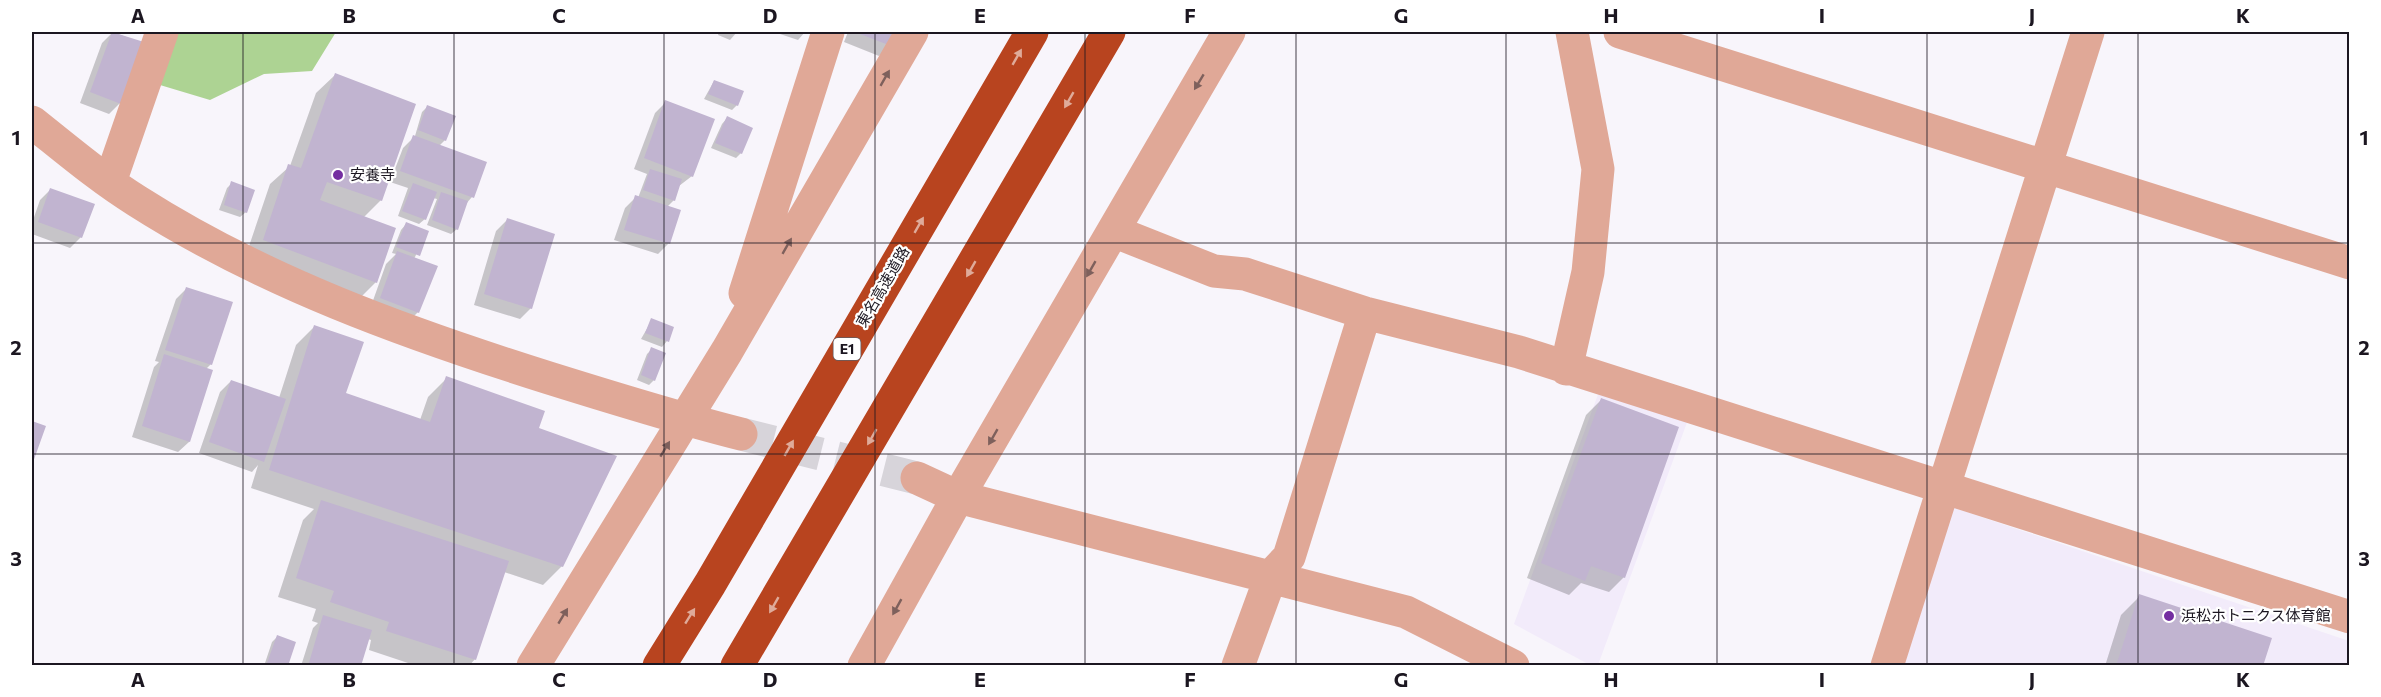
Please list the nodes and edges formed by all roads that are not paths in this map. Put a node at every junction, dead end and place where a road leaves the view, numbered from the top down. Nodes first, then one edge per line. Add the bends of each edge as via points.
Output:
1 (162, 32) edge
2 (828, 32) edge
3 (912, 32) edge
4 (1032, 32) edge
5 (1109, 32) edge
6 (1229, 32) edge
7 (1572, 32) edge
8 (1620, 32) edge
9 (2088, 32) edge
10 (32, 122) edge
11 (2044, 166) junction
12 (110, 182) junction
13 (1113, 231) junction
14 (2349, 263) edge
15 (1365, 314) junction
16 (727, 351) junction
17 (1566, 369) junction
18 (683, 419) junction
19 (741, 434) tunnel mouth
20 (917, 478) tunnel mouth
21 (1943, 486) junction
22 (958, 497) junction
23 (1271, 576) junction
24 (2349, 617) edge
25 (533, 666) edge
26 (659, 666) edge
27 (737, 666) edge
28 (864, 666) edge
29 (1238, 666) edge
30 (1513, 666) edge
31 (1887, 666) edge

1 - 12 street
2 - 16 street
16 -> 3 street
26 -> 4 highway, 東名高速道路 / E1
5 -> 27 highway
6 -> 13 street
7 - 17 street via 1598,169 1588,272
8 - 11 street
9 - 11 street
10 - 12 street
11 - 14 street
11 - 21 street
12 - 18 street via 214,245 336,303 468,352
13 - 15 street via 1214,272 1245,274
13 -> 22 street
15 - 17 street via 1519,352
15 - 23 street via 1289,556
16 - 18 street
17 - 21 street
18 - 19 street
25 -> 18 street
20 - 22 street
21 - 24 street
21 - 31 street
22 - 23 street
22 -> 28 street
23 - 29 street
23 - 30 street via 1406,612

